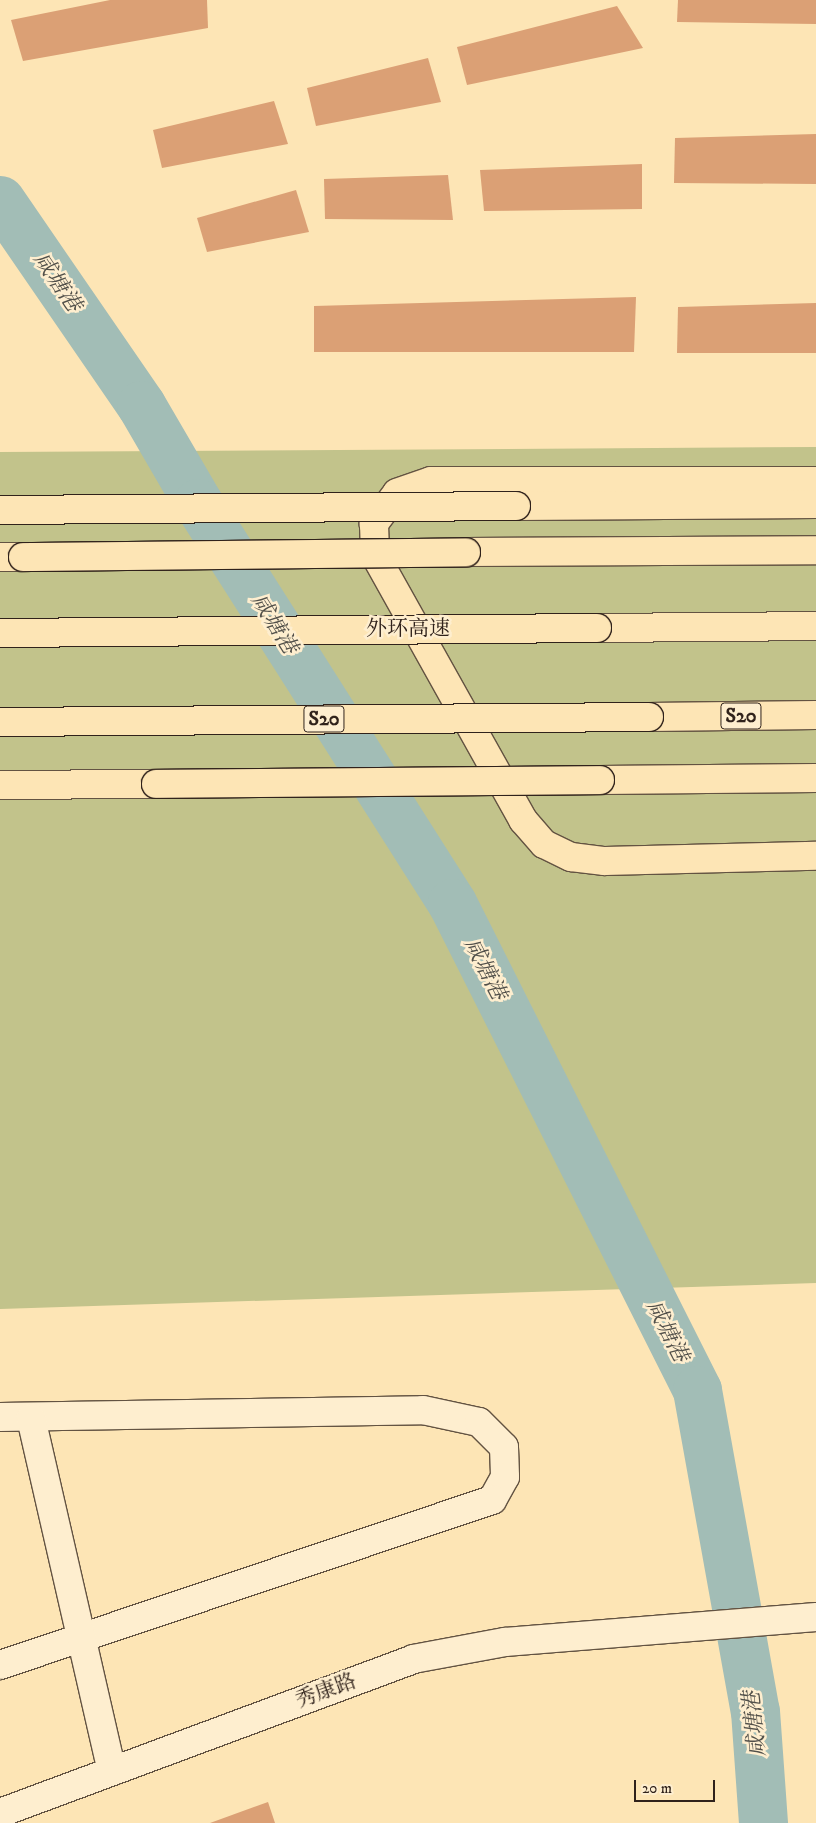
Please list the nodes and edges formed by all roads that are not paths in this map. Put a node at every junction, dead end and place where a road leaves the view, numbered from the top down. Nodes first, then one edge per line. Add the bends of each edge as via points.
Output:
1 (816, 481) edge
2 (816, 504) edge
3 (0, 510) edge
4 (816, 550) edge
5 (11, 557) edge
6 (816, 626) edge
7 (0, 632) edge
8 (816, 715) edge
9 (0, 722) edge
10 (758, 778) junction
11 (816, 778) edge
12 (0, 785) edge
13 (816, 795) edge
14 (816, 856) edge
15 (0, 1417) edge
16 (31, 1418) junction
17 (816, 1617) edge
18 (81, 1641) junction
19 (0, 1665) edge
20 (112, 1771) junction
21 (0, 1812) edge

1 - 14 highway via 431,480 397,493 374,524 375,556 523,820 544,844 571,857 605,861
2 - 3 highway, bridge
4 - 5 highway, bridge
6 - 7 highway, 外环高速, bridge
8 - 9 highway, S20, bridge
10 - 11 highway
10 - 12 highway, bridge
10 - 13 highway
15 - 16 street
16 - 18 street
16 - 18 street via 423,1410 479,1422 504,1447 504,1477 492,1500
17 - 20 street, 秀康路 via 666,1632 505,1642 413,1659
18 - 19 street
18 - 20 street
20 - 21 street, 秀康路

